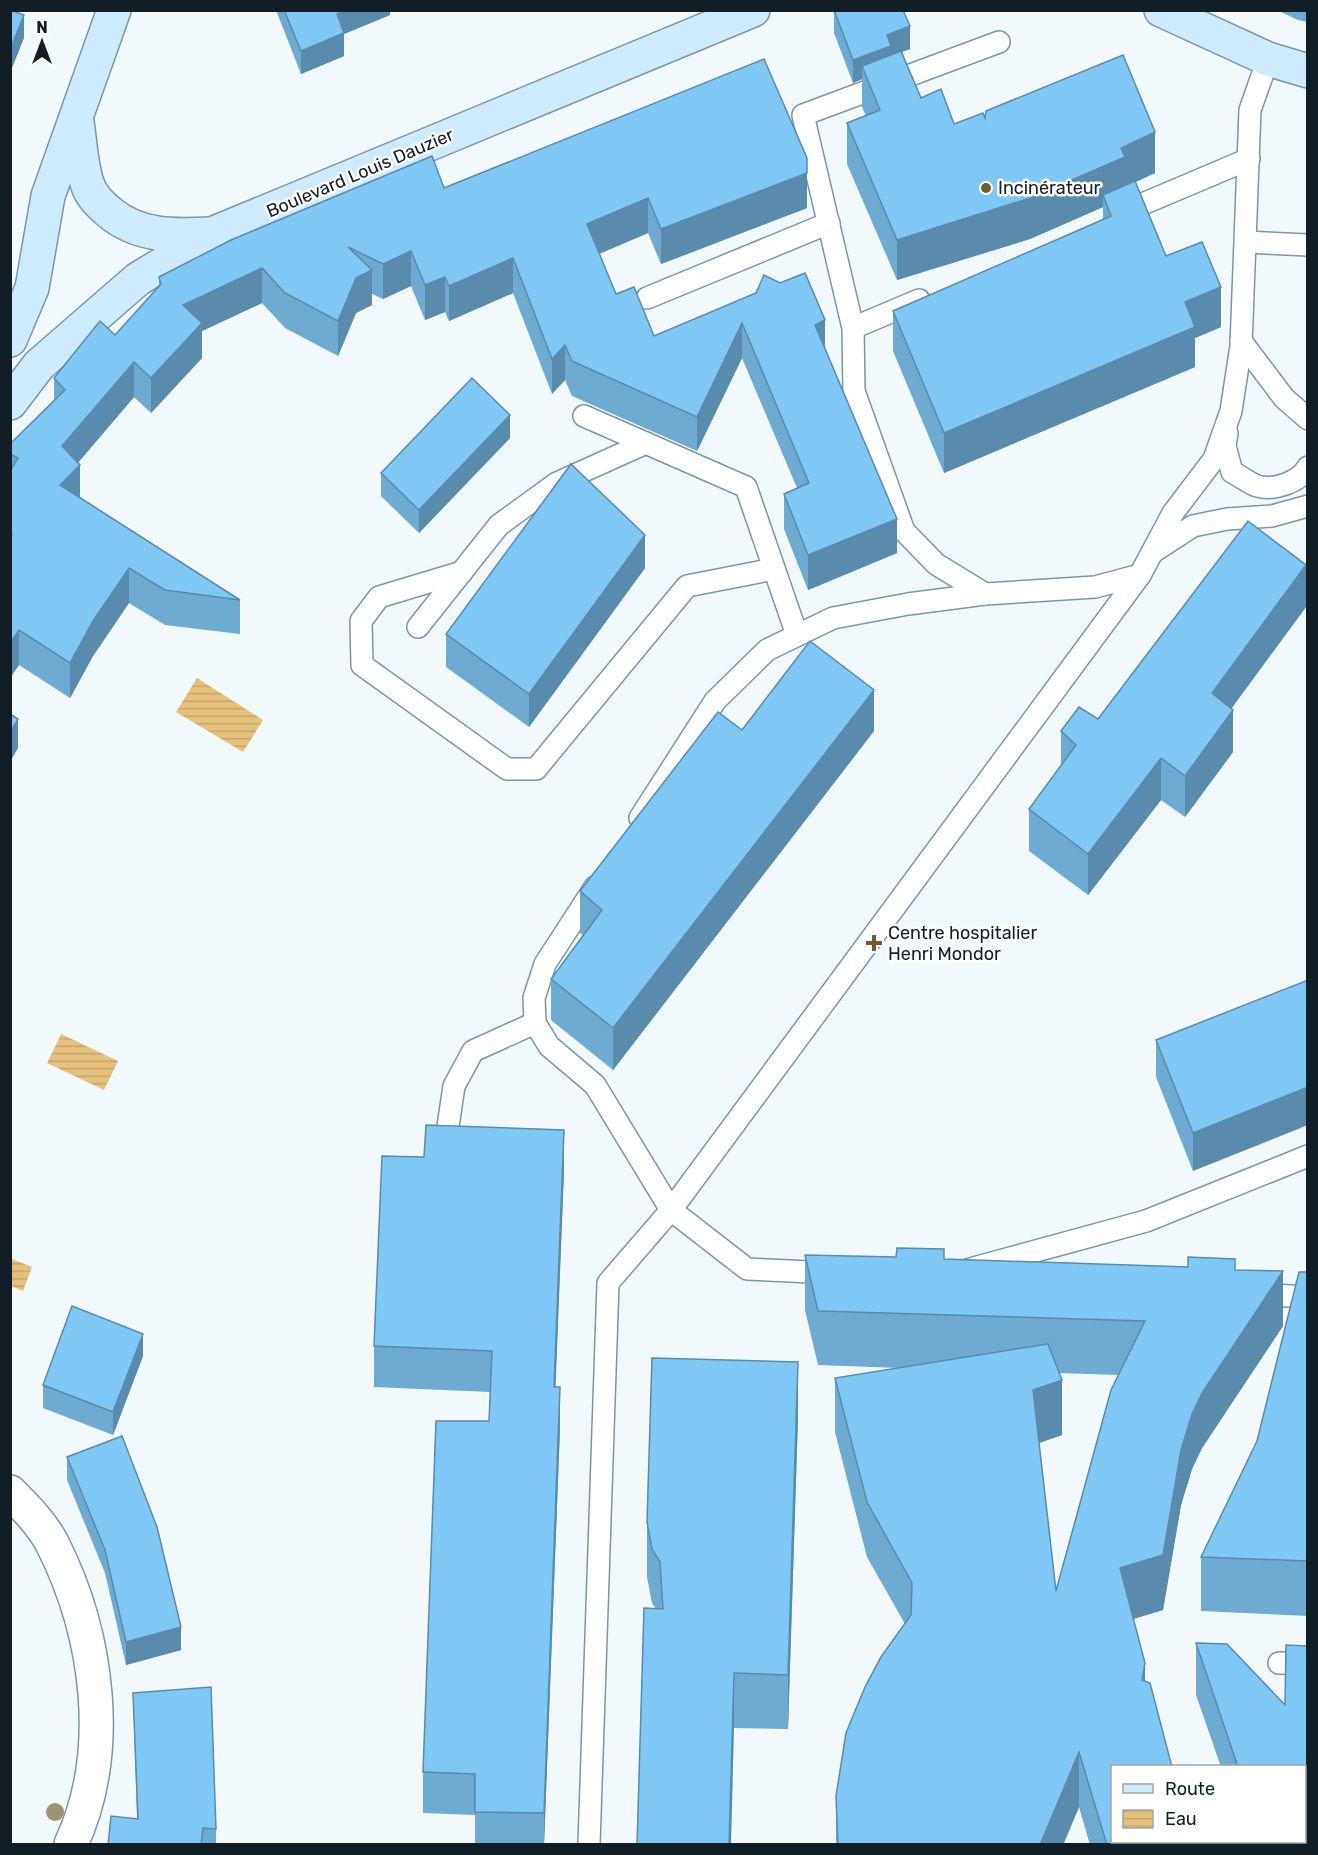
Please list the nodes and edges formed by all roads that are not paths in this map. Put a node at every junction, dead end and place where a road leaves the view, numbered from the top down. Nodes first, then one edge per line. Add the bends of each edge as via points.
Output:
1 (114, 10) edge
2 (753, 10) edge
3 (1161, 10) edge
4 (999, 42) dead end
5 (1268, 59) junction
6 (1308, 71) edge
7 (77, 121) junction
8 (1249, 159) junction
9 (829, 223) junction
10 (1095, 225) edge
11 (212, 234) junction
12 (1246, 242) junction
13 (1308, 245) edge
14 (941, 291) edge
15 (647, 298) dead end
16 (853, 328) junction
17 (10, 340) edge
18 (1241, 341) junction
19 (10, 403) edge
20 (1231, 411) junction
21 (584, 417) dead end
22 (1307, 420) edge
23 (646, 443) junction
24 (1308, 467) edge
25 (1308, 506) edge
26 (1152, 553) junction
27 (774, 570) junction
28 (462, 572) junction
29 (1140, 575) junction
30 (985, 594) junction
31 (418, 627) dead end
32 (797, 635) junction
33 (627, 838) edge
34 (608, 867) edge
35 (535, 1023) junction
36 (444, 1153) edge
37 (1308, 1156) edge
38 (671, 1210) junction
39 (852, 1274) edge
40 (1005, 1282) edge
41 (1238, 1294) edge
42 (1308, 1297) edge
43 (10, 1492) edge
44 (1279, 1663) dead end
45 (1308, 1664) edge
46 (71, 1845) edge
47 (589, 1845) edge

1 - 7 main road
2 - 11 main road, Boulevard Louis Dauzier
3 - 5 main road
4 - 9 lane via 803,115
5 - 6 main road
5 - 8 lane via 1250,110
7 - 11 main road via 87,182 94,199 120,220 147,232 172,236
7 - 17 main road via 48,196 33,288
8 - 10 lane
8 - 12 lane
9 - 15 lane
9 - 16 lane
11 - 19 main road, Boulevard Louis Dauzier via 138,279 39,365
12 - 13 lane
12 - 18 lane
14 - 16 lane
16 - 30 lane via 854,391 904,531 936,564
18 - 20 lane
18 - 22 lane via 1284,398
20 - 24 lane via 1224,446 1232,472 1258,486 1282,486 1304,474
20 - 26 lane via 1214,459 1173,513
21 - 23 lane
23 - 27 lane via 746,487
23 - 28 lane via 557,483 499,525
25 - 26 lane via 1272,516 1193,526
26 - 29 lane
27 - 28 lane via 687,586 536,769 507,769 362,665 361,621 379,597
27 - 32 lane
28 - 31 lane
29 - 30 lane via 1095,587
29 - 38 lane
30 - 32 lane via 833,618
32 - 33 lane via 767,650 715,701
34 - 35 lane via 545,964 534,998
35 - 36 lane via 474,1051 454,1086
35 - 38 lane via 549,1046 595,1085
37 - 40 lane via 1146,1221 952,1277
38 - 39 lane via 747,1269
38 - 47 lane via 608,1283
41 - 42 lane
43 - 46 street via 52,1544 76,1600 93,1670 96,1753 84,1818
44 - 45 lane

